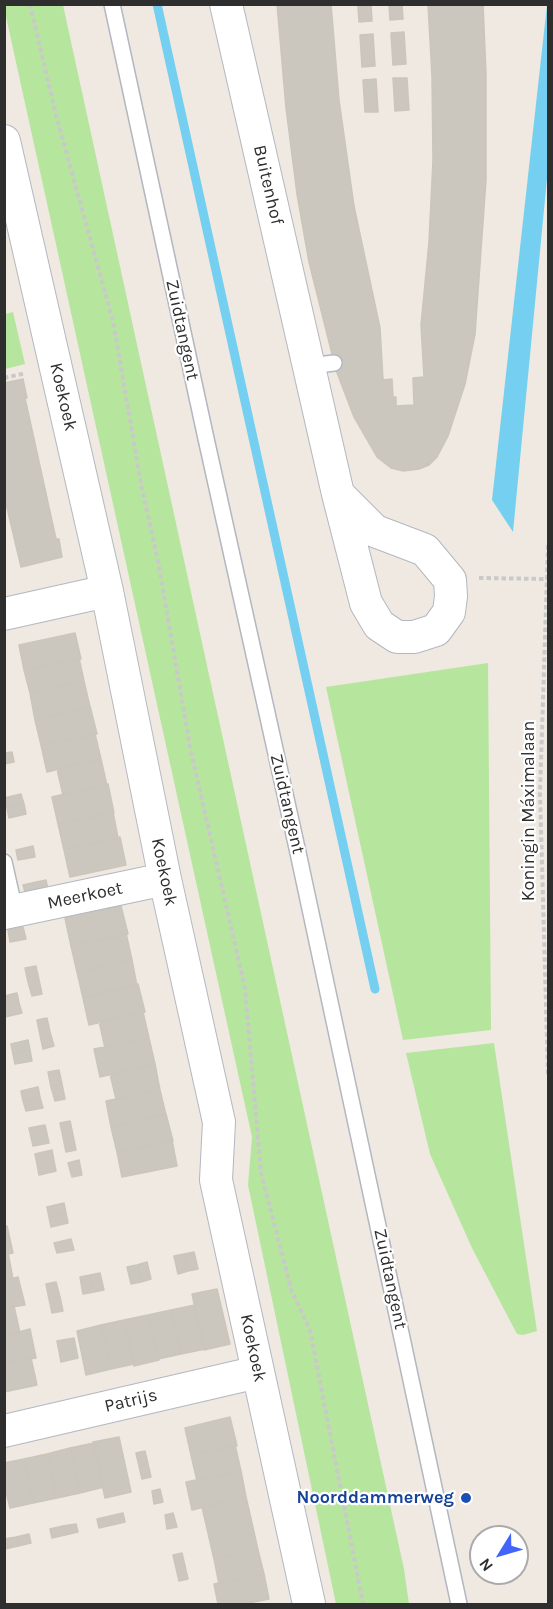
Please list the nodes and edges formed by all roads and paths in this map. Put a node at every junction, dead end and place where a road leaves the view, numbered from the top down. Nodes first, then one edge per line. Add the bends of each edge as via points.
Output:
1 (30, 4) edge
2 (112, 4) edge
3 (226, 4) edge
4 (4, 141) edge
5 (339, 494) junction
6 (549, 545) edge
7 (448, 577) junction
8 (547, 579) edge
9 (107, 591) junction
10 (4, 614) edge
11 (4, 862) edge
12 (165, 879) junction
13 (10, 912) edge
14 (549, 1077) edge
15 (258, 1371) junction
16 (4, 1431) edge
17 (309, 1605) edge
18 (363, 1605) edge
19 (459, 1605) edge

1 - 18 path via 113,321 191,752 245,988 261,1173 292,1292 310,1330
2 - 19 lane, Zuidtangent
3 - 5 street, Buitenhof via 322,365
4 - 9 street, Koekoek
5 - 7 street via 375,531 425,550
5 - 7 street, Buitenhof via 366,603 379,626 397,637 414,637 436,630 449,612 452,596
6 - 8 path, Koningin Máximalaan
7 - 8 path
8 - 14 path, Koningin Máximalaan via 540,793
9 - 10 street
9 - 12 street, Koekoek
11 - 13 lane
12 - 13 street, Meerkoet
12 - 15 street, Koekoek via 219,1122 216,1180
15 - 16 street, Patrijs
15 - 17 street, Koekoek

